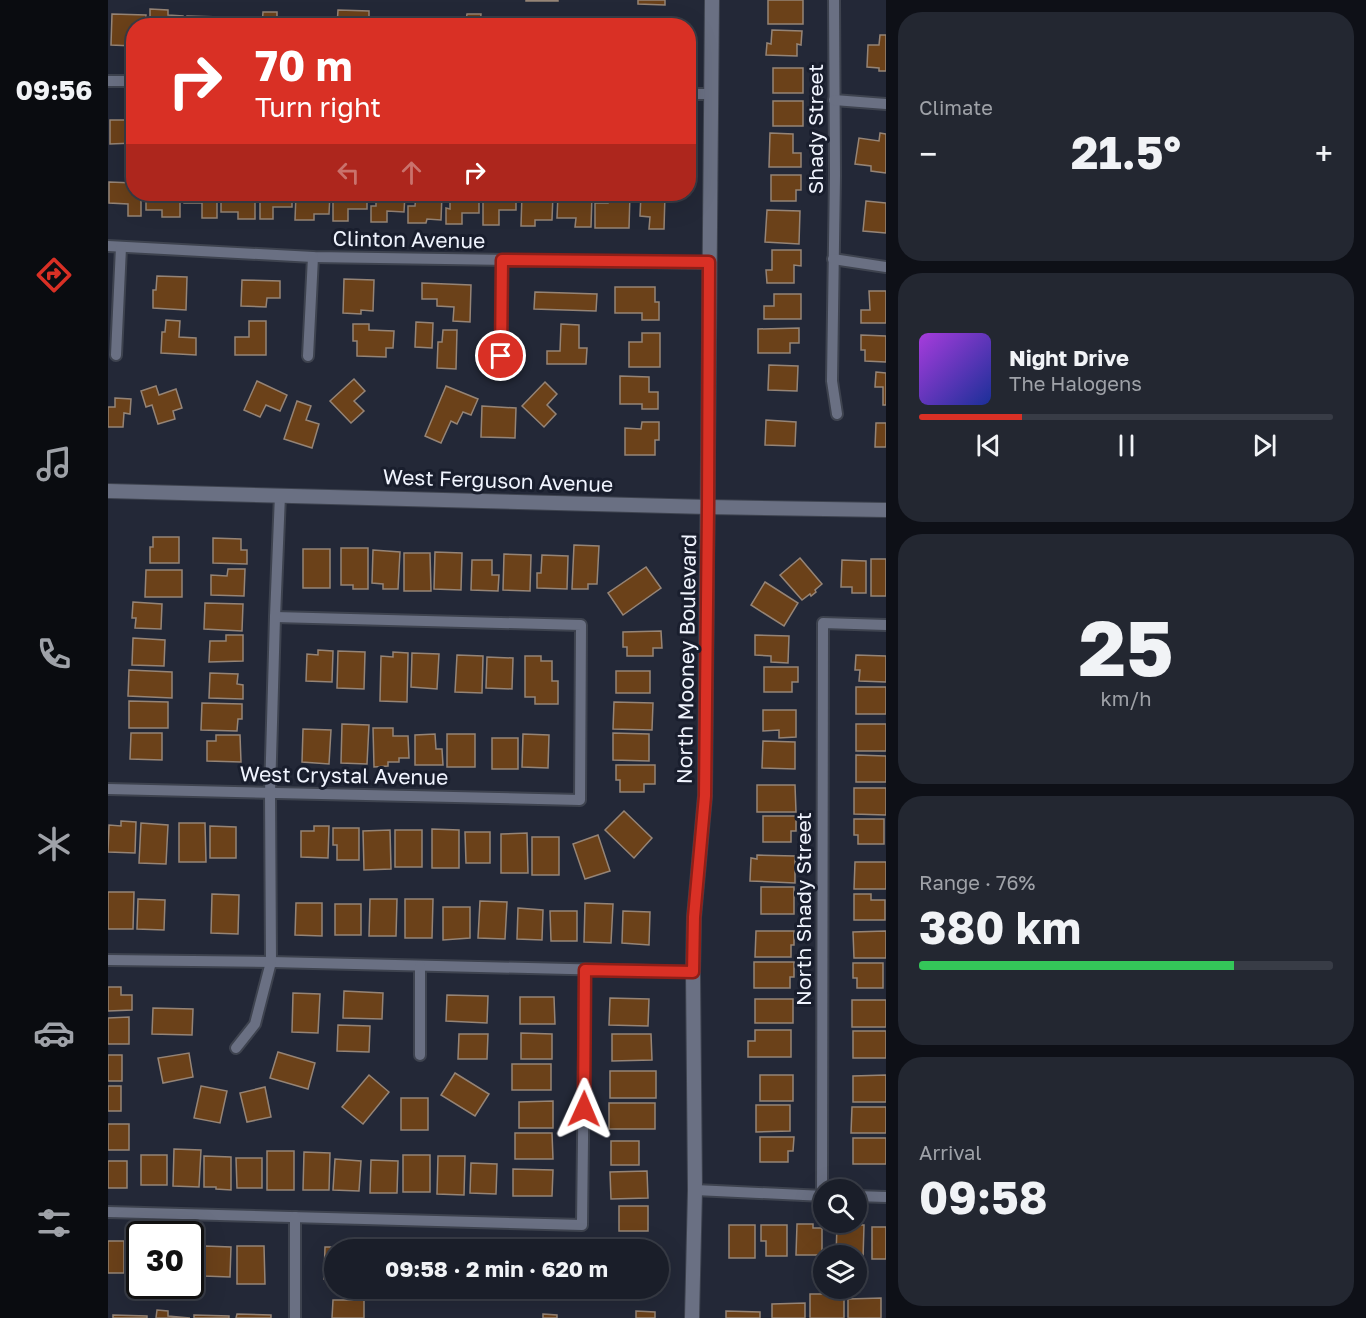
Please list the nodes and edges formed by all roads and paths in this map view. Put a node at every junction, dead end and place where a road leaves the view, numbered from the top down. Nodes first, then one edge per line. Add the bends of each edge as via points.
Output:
1 (712, 0) edge
2 (834, 0) edge
3 (108, 81) edge
4 (126, 81) edge
5 (696, 94) edge
6 (712, 94) junction
7 (834, 100) junction
8 (886, 104) edge
9 (108, 246) edge
10 (122, 247) junction
11 (313, 257) junction
12 (833, 259) junction
13 (502, 260) junction
14 (709, 262) junction
15 (886, 267) edge
16 (116, 355) dead end
17 (308, 356) dead end
18 (501, 356) dead end
19 (837, 414) dead end
20 (108, 491) edge
21 (280, 495) junction
22 (708, 507) junction
23 (886, 510) edge
24 (275, 617) junction
25 (886, 625) edge
26 (108, 789) edge
27 (270, 793) junction
28 (108, 960) edge
29 (271, 962) junction
30 (420, 966) junction
31 (585, 970) junction
32 (693, 972) junction
33 (236, 1048) dead end
34 (420, 1055) dead end
35 (823, 1179) edge
36 (695, 1190) junction
37 (813, 1196) edge
38 (867, 1196) edge
39 (886, 1197) edge
40 (108, 1212) edge
41 (295, 1217) junction
42 (295, 1318) edge
43 (692, 1318) edge

1 - 6 street, North Mooney Boulevard
2 - 7 street, Shady Street
3 - 4 street
5 - 6 street
6 - 14 street, North Mooney Boulevard
7 - 8 street
7 - 12 street, Shady Street
9 - 10 street, Clinton Avenue
10 - 11 street, Clinton Avenue
10 - 16 street
11 - 13 street, Clinton Avenue
11 - 17 street
12 - 15 street
12 - 19 street, Shady Street via 832,381
13 - 14 street, Clinton Avenue
13 - 18 street
14 - 22 street, North Mooney Boulevard
20 - 21 street, West Ferguson Avenue
21 - 22 street, West Ferguson Avenue
21 - 24 street
22 - 23 street, West Ferguson Avenue
22 - 32 street, North Mooney Boulevard via 705,796
24 - 27 street
24 - 27 street, West Crystal Avenue via 581,625 580,800
25 - 35 street, North Shady Street via 823,623
26 - 27 street, West Crystal Avenue
27 - 29 street
28 - 29 street
29 - 30 street
29 - 33 street via 255,1024
30 - 31 street
30 - 34 street
31 - 32 street
31 - 41 street via 582,1225
32 - 36 street, North Mooney Boulevard
36 - 37 street
36 - 43 street, North Mooney Boulevard
38 - 39 street
40 - 41 street
41 - 42 street

